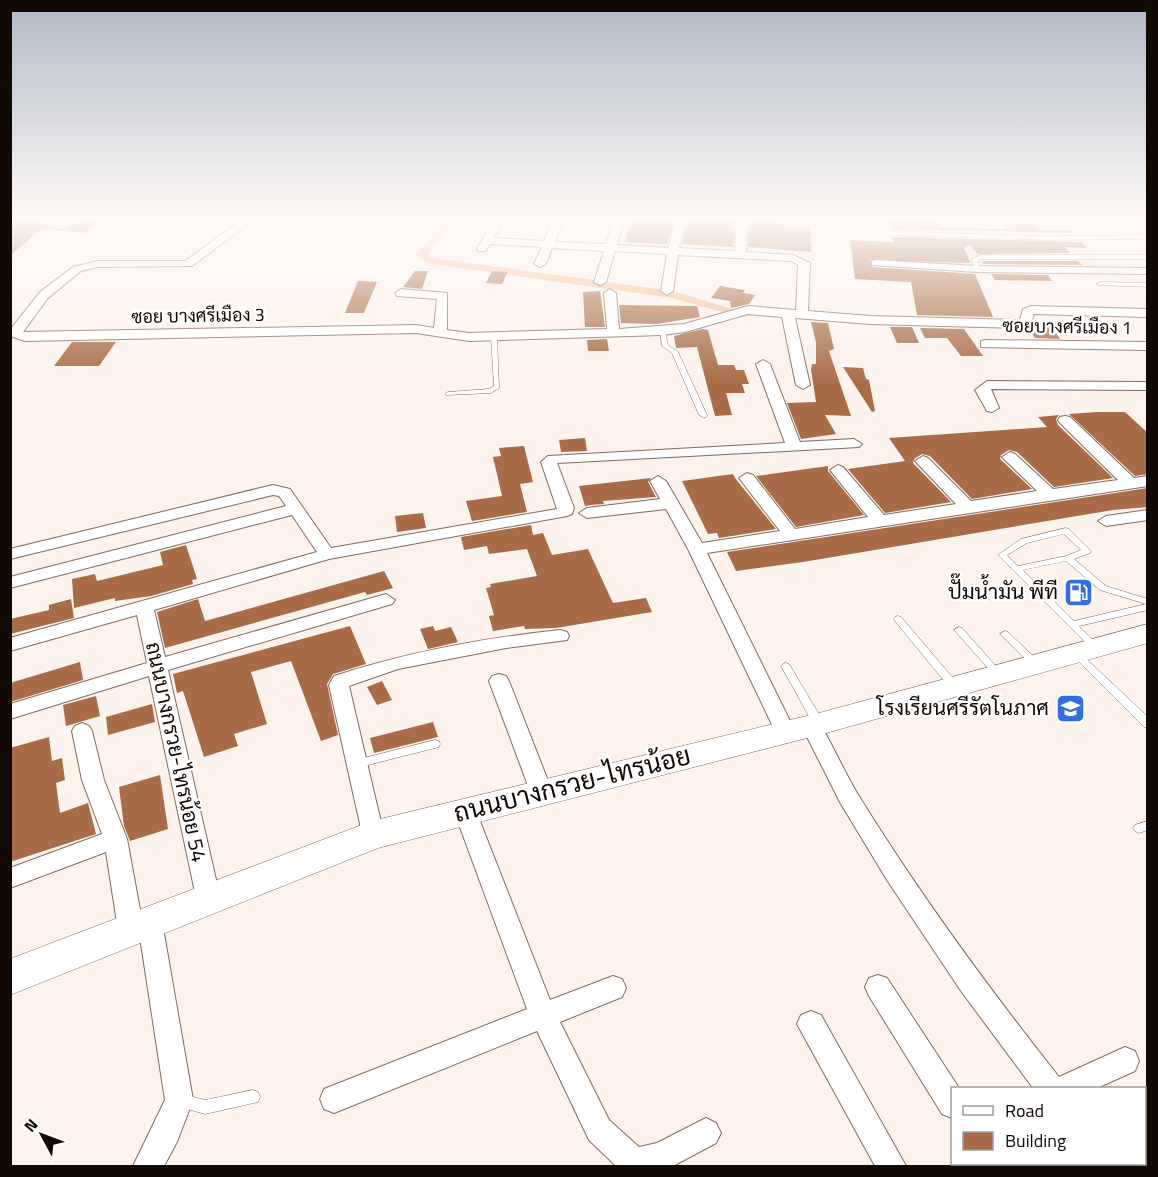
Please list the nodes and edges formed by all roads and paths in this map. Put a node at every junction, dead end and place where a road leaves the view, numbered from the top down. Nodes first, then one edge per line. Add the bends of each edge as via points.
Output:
1 (71, 274) edge
2 (603, 274) edge
3 (670, 274) edge
4 (802, 274) edge
5 (600, 282) dead end
6 (1100, 284) dead end
7 (1148, 285) edge
8 (668, 291) dead end
9 (401, 293) dead end
10 (610, 293) dead end
11 (1148, 313) edge
12 (795, 314) junction
13 (613, 331) junction
14 (662, 331) junction
15 (440, 332) junction
16 (494, 336) junction
17 (986, 345) dead end
18 (1148, 346) edge
19 (762, 364) dead end
20 (803, 386) dead end
21 (1148, 386) edge
22 (448, 394) dead end
23 (992, 408) dead end
24 (703, 415) dead end
25 (1065, 420) dead end
26 (854, 444) dead end
27 (794, 446) junction
28 (1010, 457) dead end
29 (923, 461) dead end
30 (838, 470) dead end
31 (747, 478) dead end
32 (658, 481) dead end
33 (1148, 481) edge
34 (1130, 483) junction
35 (1048, 494) junction
36 (671, 503) junction
37 (967, 506) junction
38 (295, 509) junction
39 (587, 513) dead end
40 (1148, 515) edge
41 (879, 520) junction
42 (1106, 521) dead end
43 (791, 534) junction
44 (697, 549) junction
45 (10, 554) edge
46 (327, 554) junction
47 (1068, 558) junction
48 (1017, 569) junction
49 (10, 583) edge
50 (386, 600) dead end
51 (1148, 602) edge
52 (144, 606) junction
53 (1148, 608) edge
54 (898, 619) dead end
55 (1072, 624) junction
56 (959, 630) dead end
57 (1148, 633) edge
58 (1005, 634) dead end
59 (560, 636) dead end
60 (10, 645) edge
61 (1086, 650) junction
62 (1035, 663) junction
63 (158, 666) junction
64 (786, 666) dead end
65 (998, 674) junction
66 (499, 681) dead end
67 (954, 686) junction
68 (10, 712) edge
69 (1148, 724) edge
70 (805, 727) junction
71 (82, 731) dead end
72 (435, 744) dead end
73 (356, 764) junction
74 (541, 791) junction
75 (465, 811) junction
76 (372, 835) junction
77 (115, 839) junction
78 (10, 878) edge
79 (208, 897) junction
80 (141, 925) junction
81 (10, 977) edge
82 (878, 987) dead end
83 (613, 988) dead end
84 (544, 1018) junction
85 (811, 1024) dead end
86 (1125, 1061) dead end
87 (1048, 1087) edge
88 (1071, 1087) edge
89 (253, 1097) dead end
90 (334, 1099) dead end
91 (178, 1100) junction
92 (951, 1102) edge
93 (706, 1133) dead end
94 (148, 1167) edge
95 (891, 1167) edge

1 - 15 street, ซอย บางศรีเมือง 3 via 44,295 16,335 100,337 416,329
2 - 5 street
3 - 8 street
4 - 12 street
6 - 7 lane
9 - 15 street via 443,296
10 - 13 street
11 - 12 street, ซอย บางศรีเมือง 3 via 1032,310 1025,314 1027,320 1021,324
12 - 14 street, ซอย บางศรีเมือง 3 via 739,311
12 - 20 street
13 - 14 street, ซอย บางศรีเมือง 3
13 - 16 street, ซอย บางศรีเมือง 3
14 - 24 lane via 665,346 675,352
15 - 16 street, ซอย บางศรีเมือง 3
16 - 22 lane via 497,387 491,391
17 - 18 street, ซอยบางศรีเมือง 1
19 - 27 street
21 - 23 street via 987,385 982,390
25 - 34 street
26 - 27 street
27 - 46 street via 552,459 549,462 566,511
28 - 35 street
29 - 37 street
30 - 41 street
31 - 43 street
32 - 36 street
33 - 34 street
34 - 35 street
35 - 37 street
36 - 39 street
36 - 44 street
37 - 41 street
38 - 45 street via 284,492 273,490
38 - 46 street
38 - 49 street
40 - 42 street
41 - 43 street
43 - 44 street
44 - 70 street
46 - 52 street
47 - 48 lane
47 - 48 lane via 1087,551 1066,531 1024,541 1002,555
47 - 51 lane via 1103,588
48 - 55 lane
50 - 63 street
52 - 60 street
52 - 63 street, ถนนบางกรวย-ไทรน้อย 54
53 - 55 lane
54 - 67 lane
55 - 61 lane
56 - 65 lane
57 - 61 main road, ถนนบางกรวย-ไทรน้อย
58 - 62 lane
59 - 73 street via 396,663 344,679 339,685
61 - 62 main road, ถนนบางกรวย-ไทรน้อย
61 - 69 lane
62 - 65 main road, ถนนบางกรวย-ไทรน้อย
63 - 68 street
63 - 79 street, ถนนบางกรวย-ไทรน้อย 54
64 - 70 lane
65 - 67 main road, ถนนบางกรวย-ไทรน้อย
66 - 74 street
67 - 70 main road, ถนนบางกรวย-ไทรน้อย
70 - 74 main road, ถนนบางกรวย-ไทรน้อย
70 - 87 street via 991,1013
71 - 77 street via 93,780
72 - 73 lane
73 - 76 street
74 - 75 main road, ถนนบางกรวย-ไทรน้อย
75 - 76 main road, ถนนบางกรวย-ไทรน้อย
75 - 84 street
76 - 79 main road, ถนนบางกรวย-ไทรน้อย
77 - 78 street
77 - 80 street
79 - 80 main road, ถนนบางกรวย-ไทรน้อย
80 - 81 main road, ถนนบางกรวย-ไทรน้อย
80 - 91 street
82 - 92 street
83 - 84 street
84 - 90 street
84 - 93 street via 599,1130 634,1163 662,1157
85 - 95 street
86 - 88 street
89 - 91 lane via 205,1107
91 - 94 street via 167,1132

